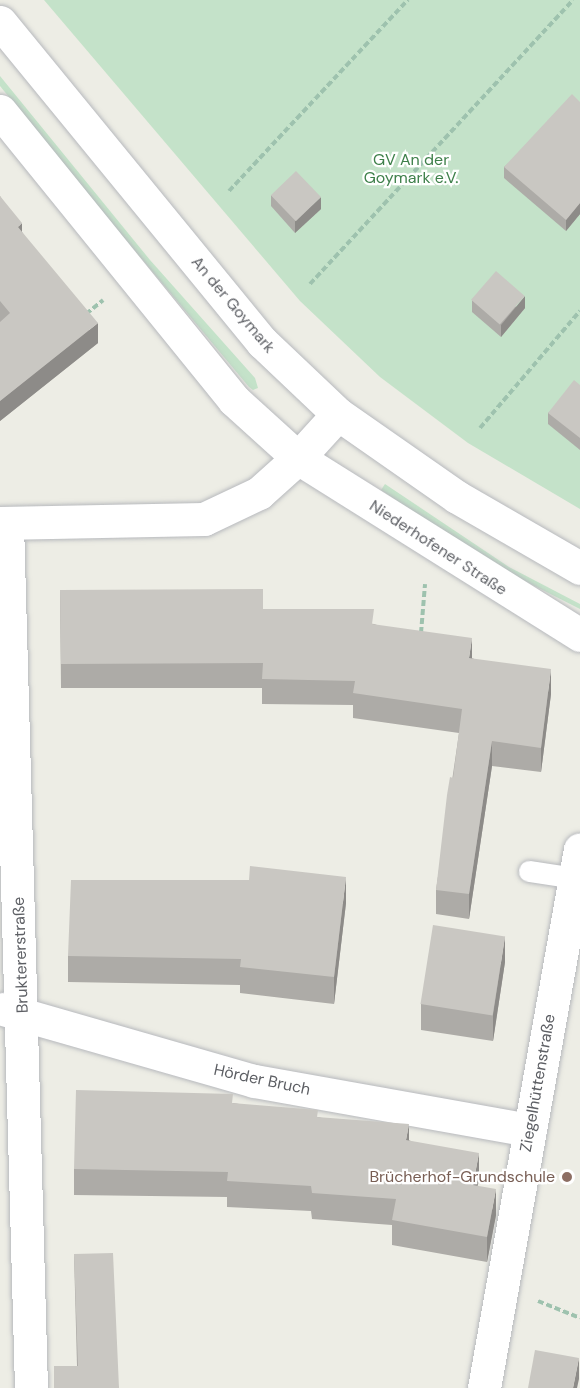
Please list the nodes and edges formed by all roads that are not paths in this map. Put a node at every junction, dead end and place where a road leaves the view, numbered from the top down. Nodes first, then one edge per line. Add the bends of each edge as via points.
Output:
1 (0, 22) edge
2 (0, 111) edge
3 (338, 414) junction
4 (298, 458) junction
5 (4, 523) edge
6 (580, 568) edge
7 (580, 636) edge
8 (577, 863) edge
9 (529, 870) dead end
10 (11, 1012) edge
11 (530, 1130) junction
12 (31, 1388) edge
13 (484, 1388) edge

1 - 3 street, An der Goymark via 262,342
2 - 4 street via 234,400
3 - 4 street
3 - 6 street, An der Goymark via 457,497
4 - 5 street via 259,493 204,519
4 - 7 street, Niederhofener Straße
5 - 10 street, Bruktererstraße
8 - 9 lane
8 - 11 street, Ziegelhüttenstraße
10 - 11 street, Hörder Bruch via 254,1081
10 - 12 street, Bruktererstraße
11 - 13 street, Ziegelhüttenstraße

